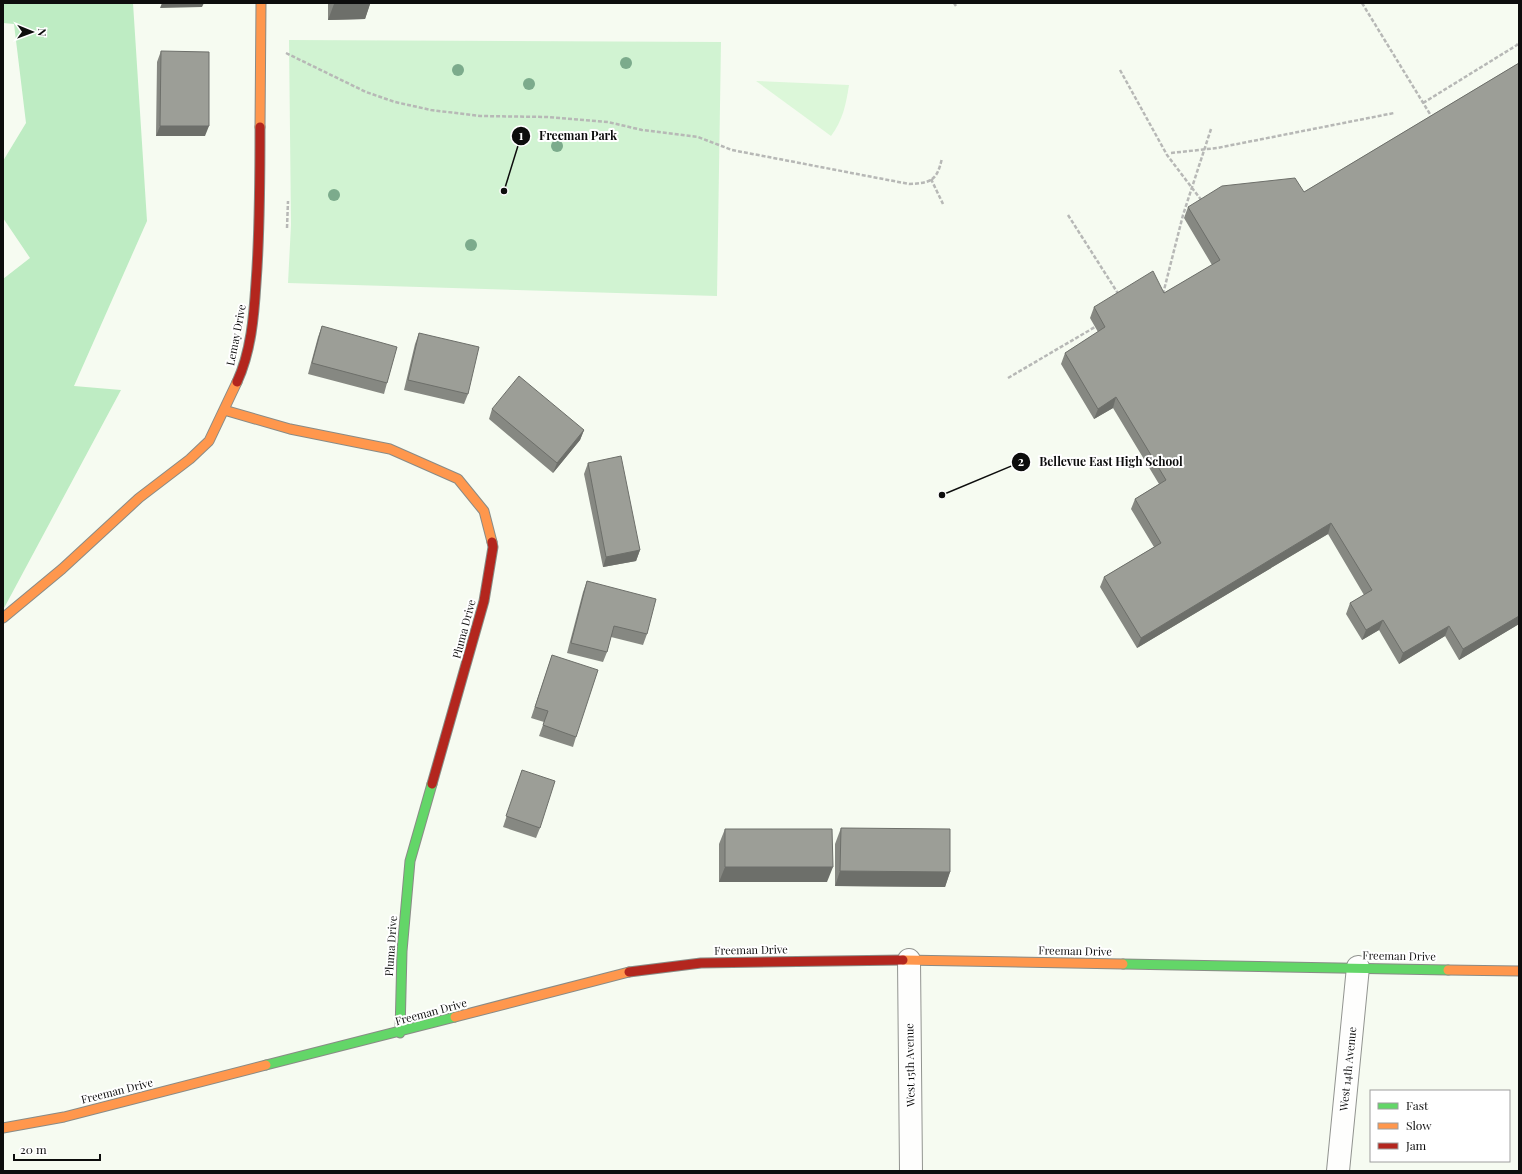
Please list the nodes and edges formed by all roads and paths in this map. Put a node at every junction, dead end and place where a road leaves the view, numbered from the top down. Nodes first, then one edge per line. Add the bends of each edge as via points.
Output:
1 (261, 3) edge
2 (1362, 3) edge
3 (1519, 42) edge
4 (262, 44) junction
5 (1120, 70) dead end
6 (1423, 103) junction
7 (1394, 113) dead end
8 (1435, 122) edge
9 (1212, 129) dead end
10 (1204, 150) junction
11 (1171, 153) dead end
12 (942, 158) dead end
13 (931, 180) junction
14 (1192, 188) junction
15 (943, 204) dead end
16 (1205, 205) edge
17 (1068, 214) dead end
18 (1162, 296) edge
19 (1121, 298) edge
20 (1095, 327) dead end
21 (1008, 378) dead end
22 (224, 410) junction
23 (3, 618) edge
24 (909, 960) junction
25 (1358, 967) junction
26 (1519, 971) edge
27 (400, 1033) junction
28 (3, 1128) edge
29 (911, 1171) edge
30 (1338, 1171) edge

1 - 4 street, Lemay Drive
2 - 6 path
3 - 6 path via 1517,46
4 - 13 path via 294,56 366,92 431,110 480,116 548,117 608,122 642,130 698,137 732,150 909,184 926,183
4 - 22 street, Lemay Drive via 259,245 254,316 243,369
5 - 14 path via 1167,155
6 - 8 path
7 - 10 path
9 - 10 path
10 - 11 path
10 - 14 path
12 - 13 path via 936,176
13 - 15 path
14 - 16 path
14 - 18 path
17 - 19 path
20 - 21 path
22 - 23 street, Lemay Drive via 209,441 190,459 139,498 62,569
22 - 27 street, Pluma Drive via 290,429 390,449 458,479 484,511 493,547 484,601 410,861 402,951
24 - 25 street, Freeman Drive
24 - 27 street, Freeman Drive via 701,963 635,971
24 - 29 street, West 15th Avenue
25 - 26 street, Freeman Drive
25 - 30 street, West 14th Avenue
27 - 28 street, Freeman Drive via 64,1117

